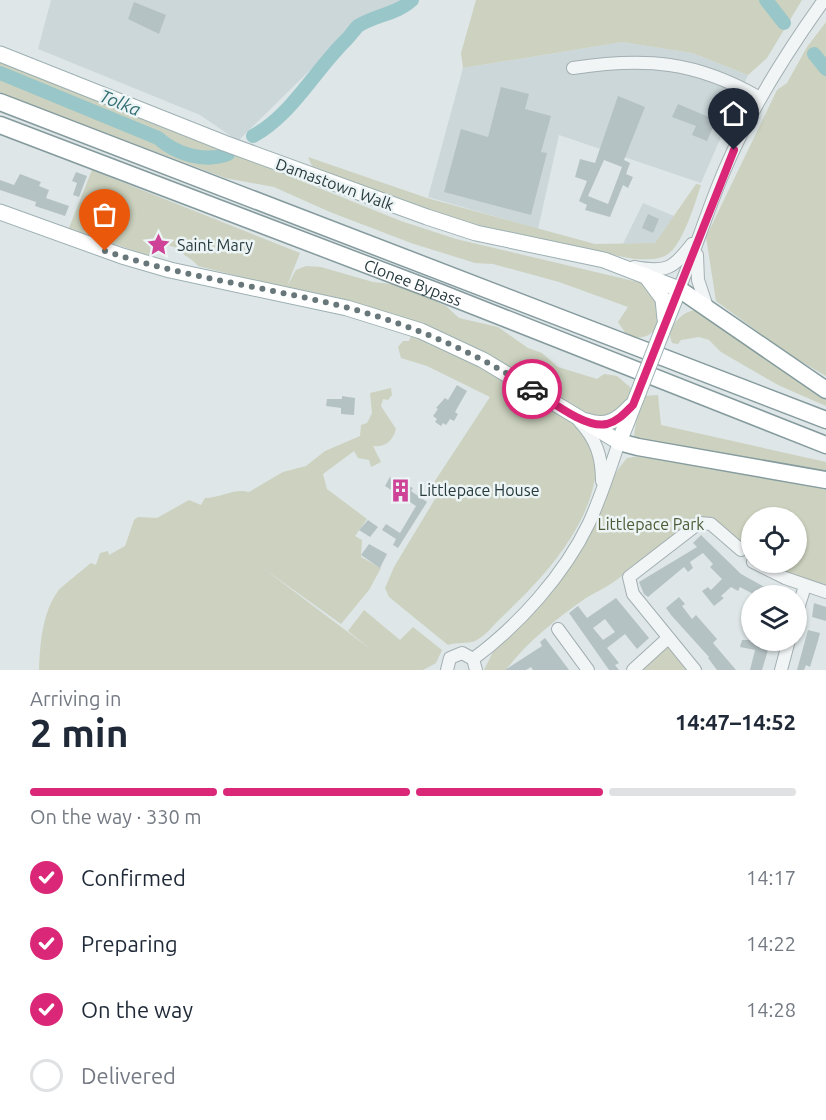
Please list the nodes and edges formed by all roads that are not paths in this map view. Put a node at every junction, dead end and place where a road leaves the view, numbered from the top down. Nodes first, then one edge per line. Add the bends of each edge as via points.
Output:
1 (824, 0) edge
2 (0, 54) edge
3 (573, 68) dead end
4 (760, 98) junction
5 (0, 102) edge
6 (0, 125) edge
7 (0, 212) edge
8 (702, 231) junction
9 (604, 260) junction
10 (645, 276) junction
11 (679, 288) junction
12 (702, 303) junction
13 (664, 325) junction
14 (826, 390) edge
15 (635, 400) junction
16 (573, 415) junction
17 (826, 420) edge
18 (619, 441) junction
19 (826, 445) edge
20 (826, 480) edge
21 (601, 494) junction
22 (741, 550) edge
23 (777, 573) edge
24 (803, 585) edge
25 (807, 587) edge
26 (826, 592) edge
27 (558, 629) dead end
28 (668, 638) junction
29 (786, 651) edge
30 (475, 664) edge
31 (447, 670) edge
32 (588, 670) edge
33 (633, 670) edge
34 (695, 670) edge
35 (781, 670) edge

1 - 4 street via 783,56
2 - 9 main road, Damastown Walk via 224,143 427,217 476,233
3 - 4 street via 626,62 669,63 708,72
4 - 8 street via 726,167
5 - 17 highway, Clonee Bypass
6 - 19 highway, Clonee Bypass
7 - 16 main road via 170,270 347,308 421,332 483,360
8 - 9 street via 679,262 666,269
8 - 11 street
8 - 12 street via 696,270
9 - 10 main road, Damastown Walk
10 - 11 main road, Damastown Walk
10 - 13 main road via 663,299
11 - 12 highway
11 - 13 main road
12 - 13 main road via 678,306
12 - 14 highway
13 - 15 main road, bridge
15 - 16 main road via 618,419 605,424
15 - 18 main road
16 - 18 main road
16 - 21 street via 589,432 599,451
18 - 20 highway
18 - 21 street
21 - 30 street via 561,570
22 - 28 street via 711,524 699,523 629,576 633,594
23 - 24 street
25 - 26 street
27 - 32 street
28 - 33 street
28 - 34 street
29 - 35 street
30 - 31 street via 467,654 458,653 450,658

